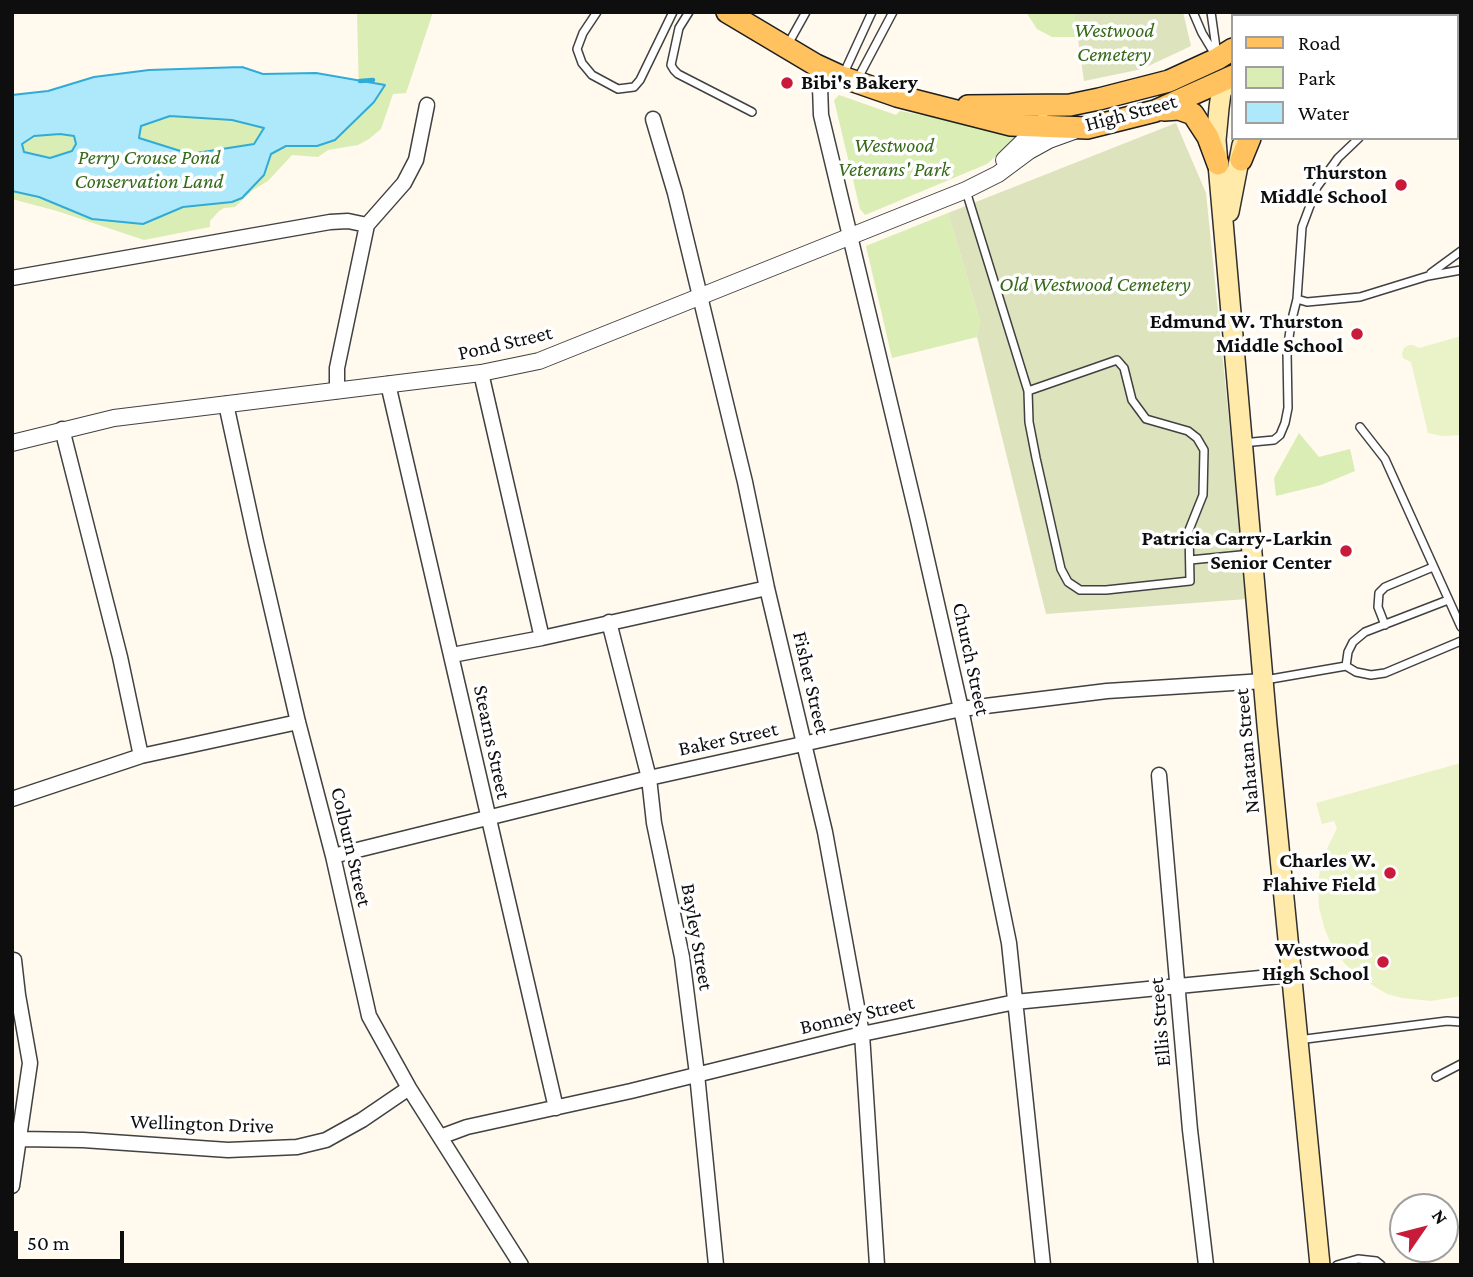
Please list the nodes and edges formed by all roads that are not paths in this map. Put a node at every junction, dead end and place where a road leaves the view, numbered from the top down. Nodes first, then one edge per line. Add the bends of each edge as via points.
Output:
1 (597, 12) edge
2 (673, 12) edge
3 (689, 12) edge
4 (806, 12) edge
5 (872, 12) edge
6 (893, 12) edge
7 (1194, 12) edge
8 (1211, 12) edge
9 (734, 14) edge
10 (787, 47) junction
11 (1225, 54) edge
12 (842, 76) junction
13 (1232, 81) edge
14 (427, 105) dead end
15 (942, 106) junction
16 (1070, 106) junction
17 (1155, 111) junction
18 (752, 112) dead end
19 (653, 119) dead end
20 (1037, 127) junction
21 (1087, 128) junction
22 (1357, 140) edge
23 (1242, 149) edge
24 (1218, 164) junction
25 (972, 187) junction
26 (367, 225) junction
27 (1226, 233) junction
28 (852, 235) junction
29 (1461, 251) edge
30 (1461, 271) edge
31 (1428, 276) junction
32 (12, 278) edge
33 (699, 297) junction
34 (1297, 299) junction
35 (481, 373) junction
36 (388, 384) junction
37 (337, 391) junction
38 (1028, 391) junction
39 (226, 404) junction
40 (1360, 427) dead end
41 (62, 429) junction
42 (12, 443) edge
43 (1242, 443) junction
44 (1251, 554) junction
45 (1190, 561) junction
46 (1433, 567) junction
47 (767, 588) junction
48 (1448, 600) junction
49 (609, 622) junction
50 (1385, 625) junction
51 (1461, 627) edge
52 (542, 638) junction
53 (1461, 641) edge
54 (452, 654) junction
55 (1346, 666) junction
56 (1264, 681) junction
57 (961, 709) junction
58 (298, 722) junction
59 (803, 744) junction
60 (141, 756) junction
61 (1159, 775) dead end
62 (649, 778) junction
63 (12, 799) edge
64 (487, 817) junction
65 (333, 856) junction
66 (14, 960) dead end
67 (1291, 975) junction
68 (1178, 985) junction
69 (1015, 1002) junction
70 (1461, 1022) edge
71 (862, 1034) junction
72 (1297, 1040) junction
73 (1461, 1064) edge
74 (697, 1074) junction
75 (1436, 1077) dead end
76 (409, 1088) junction
77 (556, 1108) junction
78 (440, 1137) junction
79 (19, 1139) junction
80 (12, 1186) edge
81 (521, 1265) edge
82 (716, 1265) edge
83 (877, 1265) edge
84 (1043, 1265) edge
85 (1206, 1265) edge
86 (1320, 1265) edge
87 (1337, 1265) edge
88 (1381, 1265) edge

1 - 2 lane via 577,48 592,75 618,89 634,87 640,80
3 - 18 lane via 679,28 671,65 674,70
4 - 10 lane
5 - 12 lane
6 - 12 lane via 868,57
7 - 11 lane via 1202,33
8 - 11 lane
9 - 10 main road, High Street
10 - 12 main road, High Street
11 - 13 main road
11 - 16 main road, High Street via 1169,81
12 - 15 main road, High Street
12 - 28 street, Church Street via 820,86 821,115
13 - 17 main road, High Street
13 - 24 main road, Nahatan Street via 1221,93
14 - 26 street via 416,160 404,183
15 - 16 main road, High Street
15 - 20 main road, High Street via 1011,125
16 - 20 street, Pond Street
17 - 21 main road, High Street
17 - 24 main road via 1179,109 1193,114 1208,136
19 - 33 street, Fisher Street
20 - 21 main road, High Street
20 - 25 street, Pond Street
21 - 25 street, Pond Street via 1049,140
22 - 34 lane via 1317,187 1303,227
23 - 27 main road, Nahatan Street
24 - 27 main road, Nahatan Street
25 - 28 street, Pond Street
25 - 38 lane
26 - 32 street via 330,222
26 - 37 street via 337,368
27 - 43 main road, Nahatan Street
28 - 33 street, Pond Street
28 - 57 street, Church Street
29 - 31 lane
30 - 31 lane
31 - 34 lane via 1360,297
33 - 35 street, Pond Street via 539,361
33 - 47 street, Fisher Street
34 - 43 lane via 1287,352 1285,423 1274,440
35 - 36 street, Pond Street
35 - 52 street
36 - 37 street, Pond Street
36 - 54 street, Stearns Street
37 - 39 street, Pond Street
38 - 45 lane via 1036,458 1061,569 1068,582 1080,590 1106,590 1191,581
38 - 45 lane via 1117,360 1124,368 1132,400 1146,419 1188,430 1198,438 1204,450 1203,495 1189,530
39 - 41 street, Pond Street
39 - 58 street, Colburn Street
40 - 46 lane via 1385,459
41 - 42 street, Pond Street
41 - 60 street
43 - 44 main road, Nahatan Street
44 - 45 lane
44 - 56 main road, Nahatan Street
46 - 48 lane
46 - 50 lane via 1379,593 1378,607
47 - 49 street
47 - 59 street, Fisher Street
48 - 50 lane
48 - 51 lane
49 - 52 street
49 - 62 street, Bayley Street
50 - 55 lane via 1353,642
52 - 54 street
53 - 55 lane via 1385,673 1371,675
54 - 64 street, Stearns Street
55 - 56 lane
56 - 57 street, Baker Street via 1107,691
56 - 67 main road, Nahatan Street
57 - 59 street, Baker Street
57 - 69 street, Church Street via 1009,943
58 - 60 street
58 - 65 street, Colburn Street
59 - 62 street, Baker Street
59 - 71 street, Fisher Street via 825,832
60 - 63 street
61 - 68 street, Ellis Street
62 - 64 street, Baker Street
62 - 74 street, Bayley Street via 682,957
64 - 65 street, Baker Street
64 - 77 street, Stearns Street
65 - 76 street, Colburn Street via 369,1016
66 - 79 street via 30,1063
67 - 68 street, Bonney Street
67 - 72 main road, Nahatan Street
68 - 69 street, Bonney Street
68 - 85 street, Ellis Street
69 - 71 street, Bonney Street
69 - 84 street, Church Street
70 - 72 lane
71 - 74 street, Bonney Street
71 - 83 street, Fisher Street
72 - 86 main road, Nahatan Street
73 - 75 lane
74 - 77 street, Bonney Street
74 - 82 street, Bayley Street
76 - 78 street, Colburn Street
76 - 79 street, Wellington Drive via 326,1140 297,1147 228,1150
77 - 78 street, Bonney Street
78 - 81 street, Colburn Street
79 - 80 street
87 - 88 lane via 1358,1259

